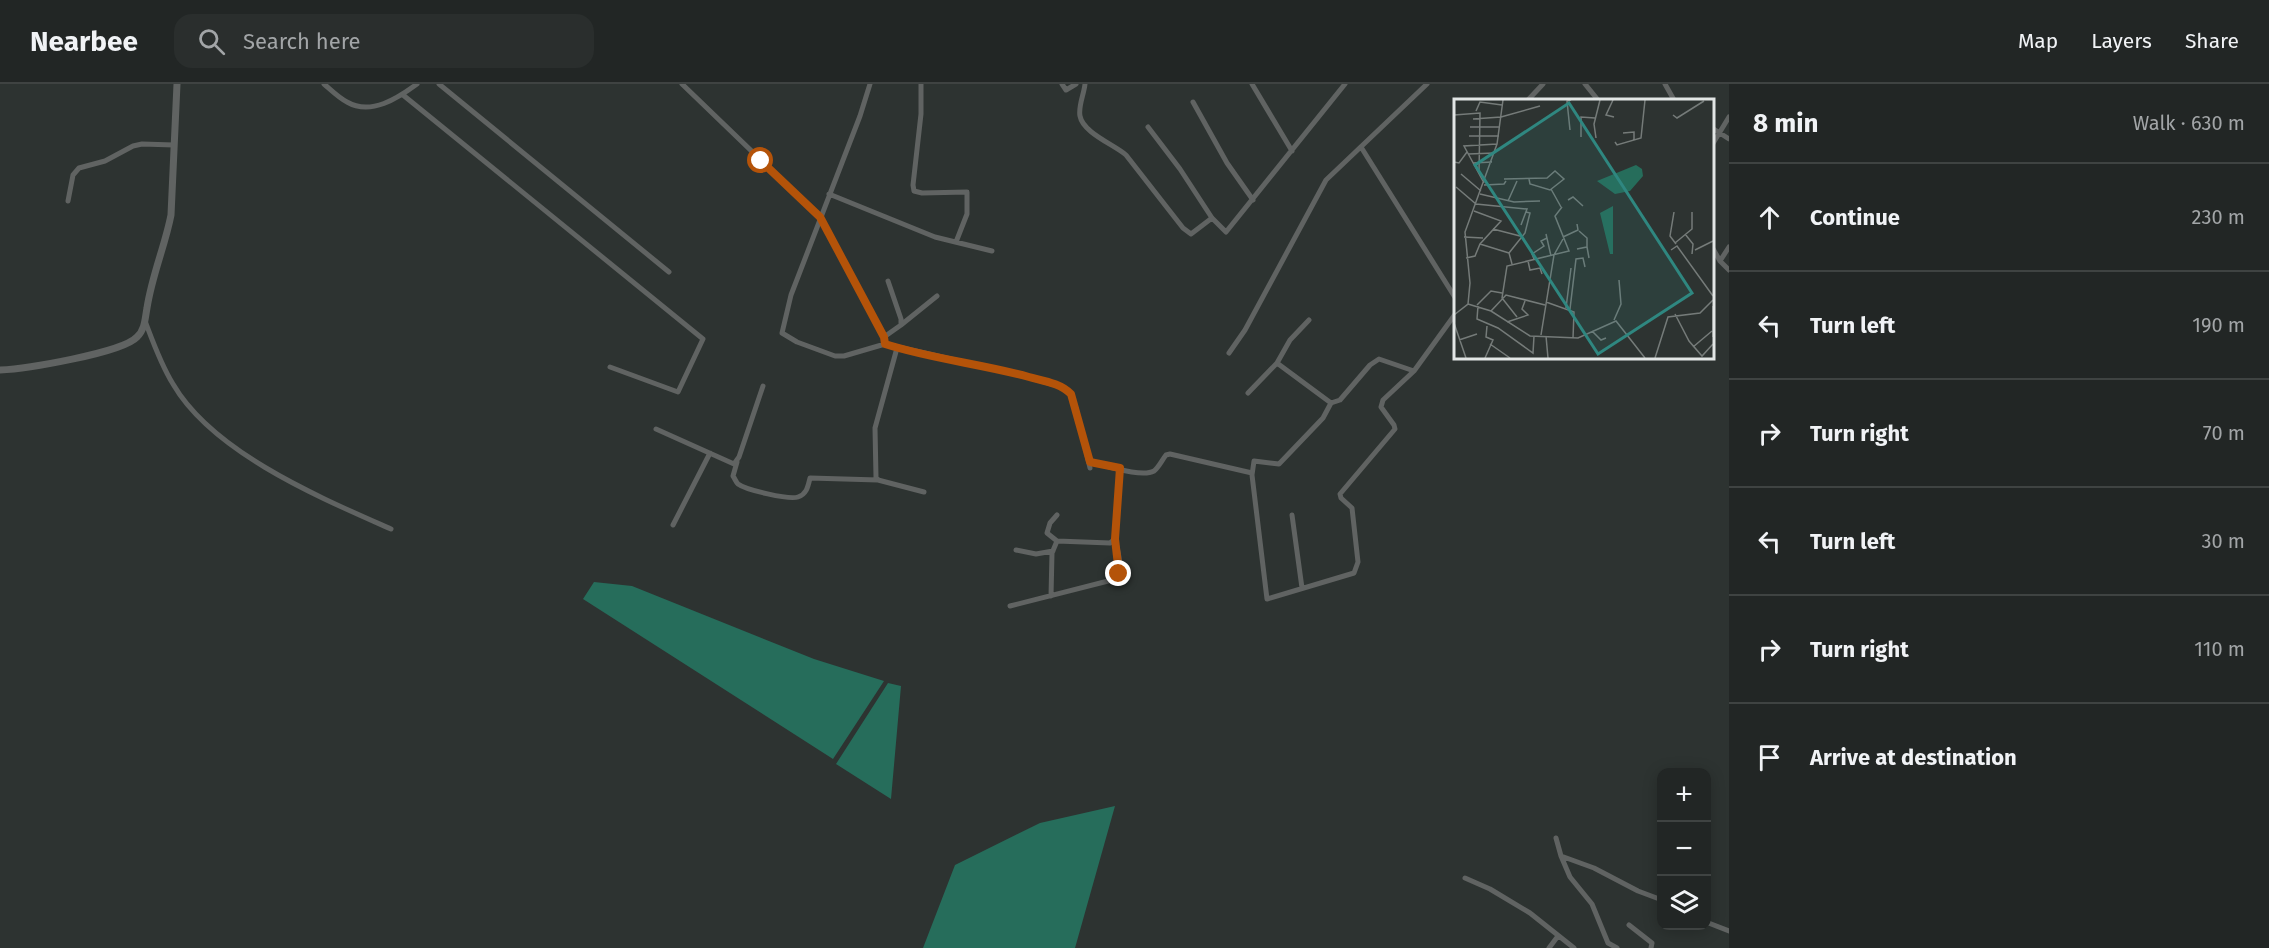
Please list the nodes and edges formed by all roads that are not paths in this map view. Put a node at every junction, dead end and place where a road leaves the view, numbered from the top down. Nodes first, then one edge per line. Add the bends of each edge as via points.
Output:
1 (177, 84) edge
2 (324, 84) edge
3 (417, 84) edge
4 (439, 84) edge
5 (682, 84) edge
6 (870, 84) edge
7 (921, 84) edge
8 (1062, 84) edge
9 (1076, 84) edge
10 (1085, 84) edge
11 (1252, 84) edge
12 (1345, 84) edge
13 (1427, 84) edge
14 (1543, 84) edge
15 (1585, 84) edge
16 (1665, 84) edge
17 (403, 94) junction
18 (1529, 99) edge
19 (1597, 99) edge
20 (1673, 99) edge
21 (1193, 102) dead end
22 (1729, 117) edge
23 (1148, 127) dead end
24 (1714, 129) edge
25 (1720, 133) junction
26 (1729, 139) edge
27 (1714, 143) edge
28 (174, 145) junction
29 (1361, 147) junction
30 (1292, 151) junction
31 (829, 195) junction
32 (1253, 200) junction
33 (68, 201) dead end
34 (820, 217) junction
35 (1212, 218) junction
36 (956, 242) junction
37 (1729, 247) edge
38 (1714, 249) edge
39 (992, 251) dead end
40 (1720, 261) junction
41 (1729, 270) edge
42 (669, 272) dead end
43 (888, 281) dead end
44 (937, 296) dead end
45 (1454, 296) edge
46 (1454, 316) edge
47 (1309, 320) dead end
48 (145, 321) junction
49 (901, 325) junction
50 (884, 337) junction
51 (885, 344) junction
52 (897, 348) junction
53 (1228, 353) dead end
54 (1276, 363) junction
55 (610, 367) dead end
56 (0, 370) edge
57 (1414, 371) junction
58 (763, 386) dead end
59 (1248, 393) dead end
60 (1331, 403) junction
61 (656, 429) dead end
62 (710, 453) junction
63 (737, 462) junction
64 (1120, 468) junction
65 (1252, 473) junction
66 (878, 480) junction
67 (924, 492) dead end
68 (1057, 515) dead end
69 (1292, 515) dead end
70 (673, 525) dead end
71 (391, 530) dead end
72 (1115, 539) junction
73 (1058, 541) junction
74 (1016, 550) dead end
75 (1053, 551) junction
76 (1302, 588) junction
77 (1051, 596) junction
78 (1010, 606) dead end
79 (1556, 838) dead end
80 (1561, 856) junction
81 (1465, 878) dead end
82 (1657, 898) edge
83 (1711, 924) edge
84 (1629, 925) dead end
85 (1729, 931) edge
86 (1558, 936) junction
87 (1549, 948) edge
88 (1574, 948) edge
89 (1617, 948) edge
90 (1651, 948) edge

1 - 28 street
2 - 17 street via 347,103 367,108
3 - 17 street
4 - 42 street
5 - 34 street
6 - 31 street
7 - 36 street via 914,191 967,192 967,214
8 - 9 street via 1066,90
10 - 35 street via 1079,115 1082,122 1126,155 1191,234
11 - 30 street
12 - 30 street
13 - 29 street
14 - 18 street
15 - 19 street
16 - 20 street
17 - 55 street via 703,339 678,392
21 - 32 street via 1227,164
22 - 25 street
23 - 35 street
24 - 25 street
25 - 26 street
25 - 27 street
28 - 33 street via 142,144 79,168 73,175
28 - 48 street via 171,215
29 - 45 street
29 - 53 street via 1326,180 1256,311
30 - 32 street
31 - 34 street
31 - 36 street
32 - 35 street via 1226,232
34 - 50 street
34 - 51 street via 791,295 782,333 835,356
36 - 39 street
37 - 40 street
38 - 40 street
40 - 41 street
43 - 49 street
44 - 49 street
46 - 57 street
47 - 54 street
48 - 56 street via 132,342 60,362
48 - 71 street via 173,384 195,413 224,439 290,483
49 - 50 street
50 - 51 street
51 - 52 street
52 - 64 street via 1065,388 1076,408 1090,465
52 - 66 street via 875,428
54 - 59 street
54 - 60 street
57 - 60 street via 1379,359 1340,400
57 - 76 street via 1383,400 1381,407 1395,429 1340,494 1352,508 1358,566 1354,573
58 - 63 street
60 - 65 street via 1323,418 1279,464 1254,461
61 - 62 street
62 - 63 street
62 - 70 street
63 - 66 street via 733,476 737,483 790,498 806,491 810,478
64 - 65 street via 1147,473 1170,454
64 - 72 street
65 - 76 street via 1267,599
66 - 67 street
68 - 73 street via 1047,533
69 - 76 street
72 - 73 street via 1101,544
72 - 77 street via 1119,565 1116,579
73 - 75 street
74 - 75 street via 1036,554
75 - 77 street
77 - 78 street
79 - 80 street
80 - 82 street
80 - 89 street via 1570,877 1592,904 1608,943
81 - 86 street via 1530,913
83 - 85 street
84 - 90 street via 1652,943
86 - 87 street
86 - 88 street

